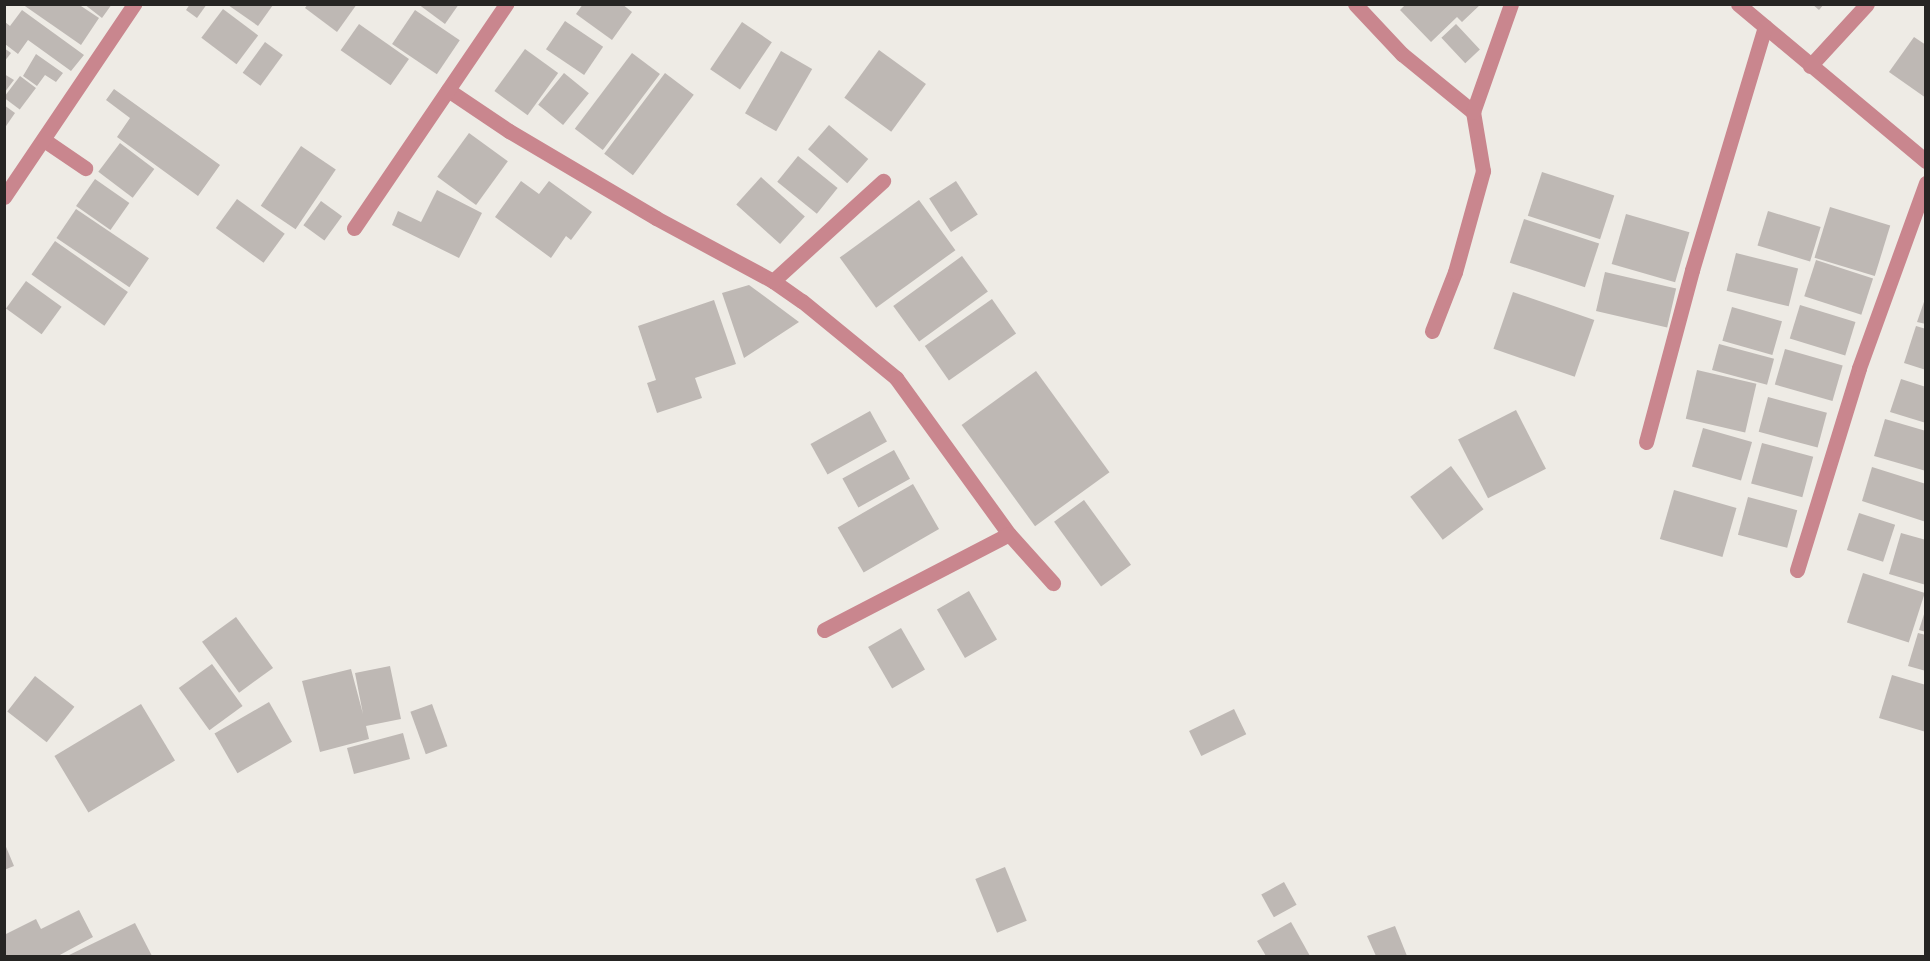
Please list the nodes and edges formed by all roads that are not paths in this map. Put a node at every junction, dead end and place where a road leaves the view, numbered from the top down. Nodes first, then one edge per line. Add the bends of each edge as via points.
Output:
1 (134, 4) edge
2 (506, 4) edge
3 (1354, 4) edge
4 (1511, 4) edge
5 (1738, 4) edge
6 (1867, 4) edge
7 (1765, 27) junction
8 (1810, 66) junction
9 (448, 90) junction
10 (1473, 112) junction
11 (44, 140) junction
12 (1926, 161) edge
13 (85, 168) dead end
14 (883, 181) dead end
15 (1926, 183) edge
16 (4, 197) edge
17 (354, 228) dead end
18 (773, 280) junction
19 (1432, 331) dead end
20 (1646, 442) dead end
21 (1009, 534) junction
22 (1797, 570) dead end
23 (1053, 583) dead end
24 (824, 630) dead end

1 - 11 street
2 - 9 street
3 - 10 street via 1402,54
4 - 10 street
5 - 7 street
6 - 8 street
7 - 8 street
7 - 20 street via 1692,270
8 - 12 street
9 - 17 street
9 - 18 street via 656,218
10 - 19 street via 1483,171 1455,272
11 - 13 street
11 - 16 street
14 - 18 street
15 - 22 street via 1858,368
18 - 21 street via 896,378
21 - 23 street
21 - 24 street

